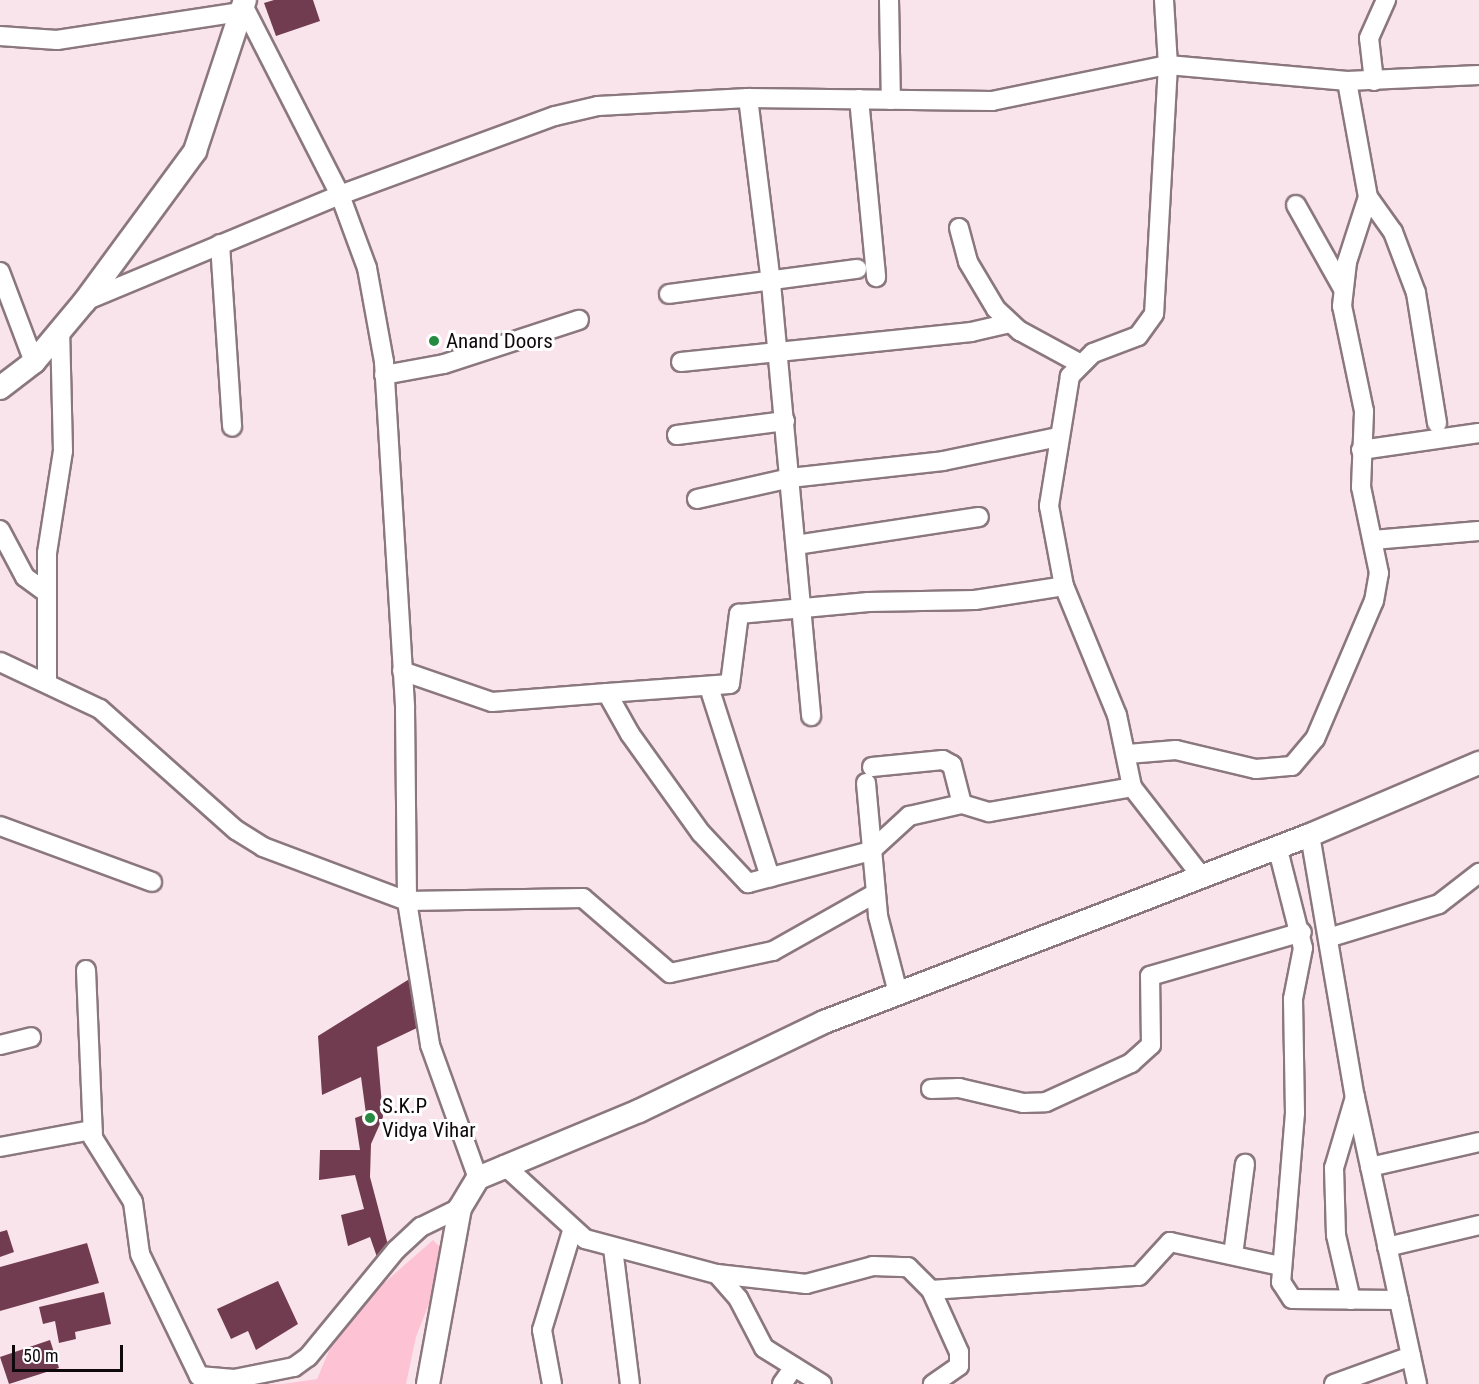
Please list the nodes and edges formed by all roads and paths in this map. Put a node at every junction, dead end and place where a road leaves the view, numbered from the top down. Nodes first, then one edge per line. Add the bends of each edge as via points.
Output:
1 (889, 0) edge
2 (1164, 0) edge
3 (1386, 0) edge
4 (245, 5) edge
5 (0, 36) edge
6 (1168, 65) junction
7 (1479, 75) edge
8 (1347, 81) junction
9 (1374, 81) junction
10 (748, 98) junction
11 (859, 99) junction
12 (891, 100) junction
13 (340, 195) junction
14 (1368, 197) junction
15 (1296, 205) dead end
16 (959, 228) dead end
17 (220, 244) junction
18 (857, 269) dead end
19 (0, 272) edge
20 (876, 277) dead end
21 (771, 283) junction
22 (1342, 287) junction
23 (669, 294) dead end
24 (85, 301) junction
25 (579, 320) dead end
26 (1009, 323) junction
27 (60, 331) junction
28 (778, 353) junction
29 (34, 362) junction
30 (681, 362) dead end
31 (1079, 363) junction
32 (384, 375) junction
33 (0, 388) edge
34 (785, 422) junction
35 (1437, 423) dead end
36 (232, 427) dead end
37 (1479, 433) edge
38 (677, 435) dead end
39 (1059, 437) junction
40 (1361, 450) junction
41 (790, 478) junction
42 (697, 499) dead end
43 (979, 517) dead end
44 (0, 531) edge
45 (1479, 531) edge
46 (1373, 540) junction
47 (796, 545) junction
48 (1064, 586) junction
49 (47, 593) junction
50 (802, 609) junction
51 (0, 662) edge
52 (402, 671) junction
53 (47, 682) junction
54 (709, 687) junction
55 (607, 693) junction
56 (811, 716) dead end
57 (1128, 754) junction
58 (1479, 763) edge
59 (1132, 787) junction
60 (962, 804) junction
61 (0, 826) edge
62 (1310, 835) junction
63 (1278, 846) junction
64 (871, 852) junction
65 (1479, 873) edge
66 (770, 877) junction
67 (1202, 877) junction
68 (152, 882) dead end
69 (876, 893) junction
70 (407, 901) junction
71 (1302, 932) junction
72 (1328, 938) junction
73 (86, 970) dead end
74 (898, 993) junction
75 (31, 1037) dead end
76 (0, 1045) edge
77 (931, 1089) dead end
78 (1355, 1097) junction
79 (92, 1130) junction
80 (1479, 1142) edge
81 (0, 1147) edge
82 (1245, 1164) dead end
83 (504, 1165) junction
84 (1370, 1167) junction
85 (477, 1178) junction
86 (460, 1209) junction
87 (1479, 1225) edge
88 (572, 1231) junction
89 (1387, 1247) junction
90 (613, 1248) junction
91 (1233, 1255) junction
92 (1280, 1266) junction
93 (717, 1274) junction
94 (931, 1290) junction
95 (1351, 1300) junction
96 (1399, 1300) junction
97 (1411, 1356) junction
98 (794, 1367) junction
99 (428, 1384) edge
100 (552, 1384) edge
101 (630, 1384) edge
102 (782, 1384) edge
103 (822, 1384) edge
104 (933, 1384) edge
105 (1334, 1384) edge
106 (1417, 1384) edge

1 - 12 street
2 - 6 street
3 - 9 street via 1369,38
4 - 5 street via 57,40
4 - 13 street
4 - 24 main road via 195,151
6 - 8 street
6 - 12 street via 1027,97
6 - 31 street via 1154,314 1138,336
7 - 9 street
8 - 9 street
8 - 14 street
10 - 11 street
10 - 13 street via 638,102 555,116
10 - 21 street
11 - 12 street
11 - 20 street
13 - 17 street
13 - 32 street via 366,268
14 - 22 street
14 - 35 street via 1393,232 1416,292
15 - 22 street
16 - 26 street via 968,262
17 - 24 street
17 - 36 street
18 - 21 street
19 - 29 street
21 - 23 street
21 - 28 street
22 - 40 street via 1363,401
24 - 27 main road
25 - 32 street via 444,364
26 - 28 street via 971,332
26 - 31 street
27 - 29 main road
27 - 49 street via 63,451
28 - 30 street
28 - 34 street
29 - 33 main road
31 - 39 street via 1065,389
32 - 52 street
34 - 38 street
34 - 41 street
37 - 40 street
39 - 41 street via 943,461
39 - 48 street via 1049,506
40 - 46 street via 1362,503
41 - 42 street
41 - 47 street
43 - 47 street
44 - 49 street via 25,577
45 - 46 street
46 - 57 street via 1379,573 1374,601 1315,739 1292,765 1256,769 1176,750
47 - 50 street
48 - 50 street via 975,600 868,602
48 - 57 street
49 - 53 street
50 - 54 street via 739,614 730,684
50 - 56 street
51 - 53 street
52 - 55 street via 492,702
52 - 70 street
53 - 70 street via 100,709 236,830 263,847
54 - 55 street
54 - 66 street
55 - 66 street via 630,734 707,839 748,883
57 - 59 street
58 - 62 main road
59 - 60 street via 1012,811 972,810
59 - 67 street
60 - 64 street via 909,816
60 - 64 street via 952,765 943,760 869,775
61 - 68 street
62 - 63 main road
62 - 72 street
63 - 67 main road
63 - 71 street
64 - 66 street
64 - 69 street
65 - 72 street via 1439,904
67 - 74 main road
69 - 70 street via 773,951 670,973 583,898
69 - 74 street
70 - 85 street via 430,1045
71 - 77 street via 1150,976 1151,1045 1131,1063 1046,1102 1023,1103 966,1088
71 - 92 street via 1293,999 1295,1113
72 - 78 street
73 - 79 street
74 - 83 main road via 771,1045 639,1111
75 - 76 street
78 - 84 street
78 - 95 street via 1334,1168 1336,1235
79 - 81 street
79 - 86 street via 98,1149 133,1202 140,1254 190,1364 211,1381 277,1373 301,1362 396,1250 421,1227
80 - 84 street
82 - 91 street
83 - 85 main road
83 - 88 street
84 - 89 street
85 - 86 main road
86 - 99 main road
87 - 89 street
88 - 90 street
88 - 100 street via 542,1330
89 - 96 street
90 - 93 street
90 - 101 street
91 - 92 street
91 - 94 street via 1170,1242 1139,1276
92 - 95 street via 1285,1292 1292,1299
93 - 94 street via 806,1284 894,1265 909,1267
93 - 98 street via 738,1298 764,1348
94 - 104 street via 959,1352 960,1366
95 - 96 street
96 - 97 street
97 - 105 street
97 - 106 street
98 - 102 street
98 - 103 street

